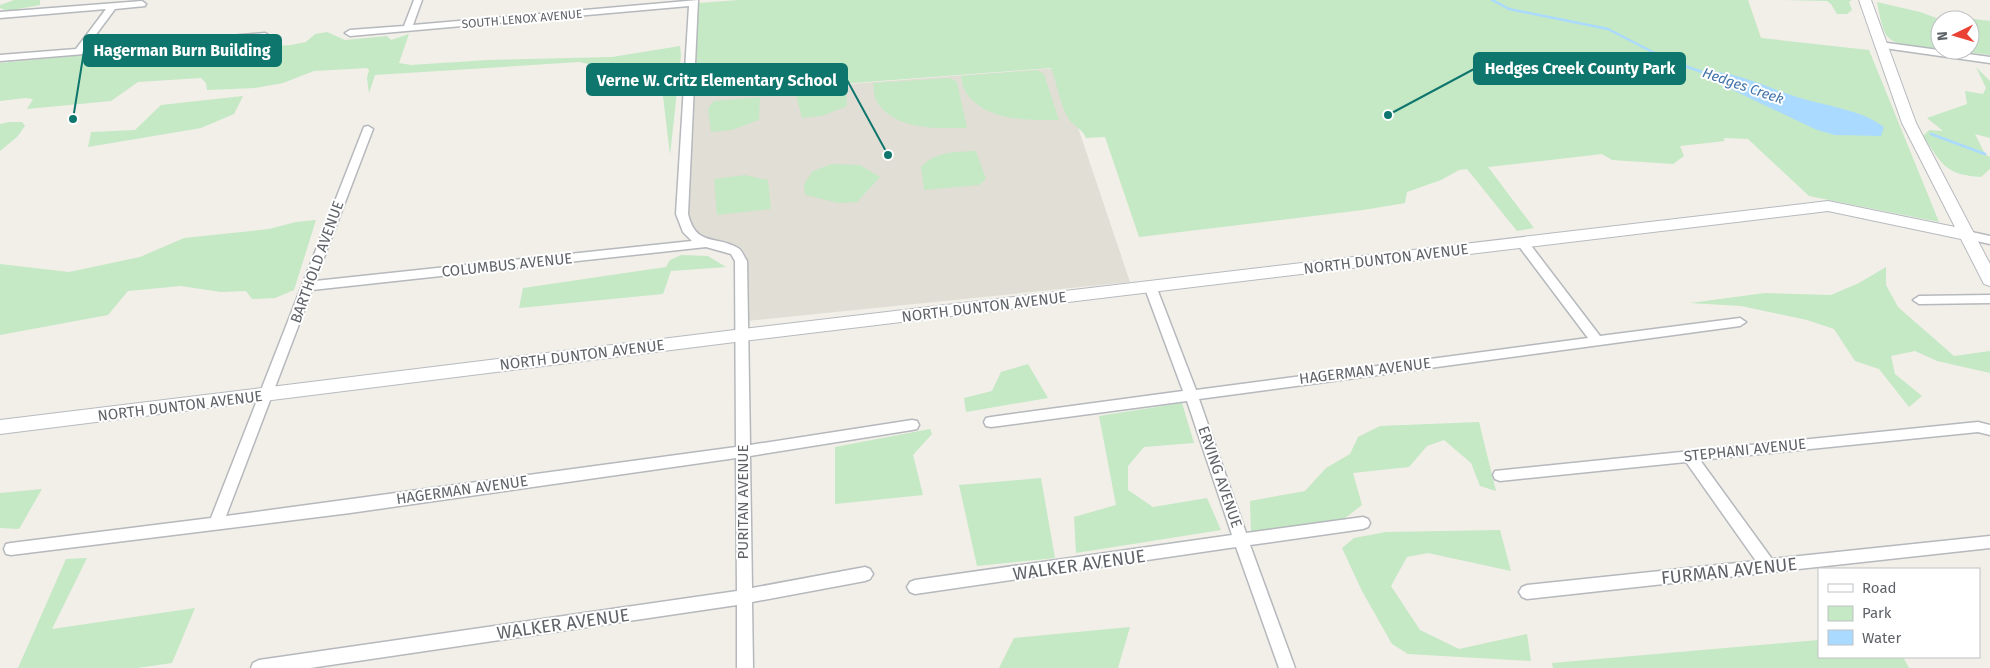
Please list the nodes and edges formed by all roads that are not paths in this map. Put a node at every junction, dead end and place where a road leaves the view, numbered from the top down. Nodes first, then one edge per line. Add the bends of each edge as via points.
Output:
1 (418, 0) edge
2 (1865, 0) edge
3 (695, 1) edge
4 (142, 4) dead end
5 (112, 7) junction
6 (0, 16) edge
7 (406, 29) junction
8 (350, 33) dead end
9 (265, 36) dead end
10 (1880, 45) junction
11 (79, 50) junction
12 (0, 58) edge
13 (1986, 60) edge
14 (1990, 68) edge
15 (368, 129) dead end
16 (1966, 235) junction
17 (1990, 240) edge
18 (1522, 242) junction
19 (706, 243) junction
20 (1990, 280) edge
21 (309, 286) junction
22 (1150, 286) junction
23 (1990, 299) edge
24 (1919, 300) dead end
25 (1740, 322) dead end
26 (743, 335) junction
27 (1598, 342) junction
28 (1191, 394) junction
29 (267, 395) junction
30 (991, 422) dead end
31 (912, 424) dead end
32 (0, 427) edge
33 (1990, 430) edge
34 (742, 452) junction
35 (1689, 456) junction
36 (1500, 475) dead end
37 (1363, 523) dead end
38 (216, 524) junction
39 (1242, 542) junction
40 (1990, 542) edge
41 (11, 549) dead end
42 (1768, 566) junction
43 (865, 574) dead end
44 (915, 587) dead end
45 (1527, 592) dead end
46 (742, 597) junction
47 (259, 668) edge
48 (745, 668) edge
49 (1287, 668) edge

1 - 7 street
2 - 10 street
3 - 7 street, SOUTH LENOX AVENUE
3 - 19 street via 682,214 691,236
4 - 5 street
5 - 6 street
5 - 11 street
7 - 8 street, SOUTH LENOX AVENUE
9 - 11 street
10 - 13 street
10 - 16 street via 1909,124
11 - 12 street
13 - 14 street
15 - 21 street, BARTHOLD AVENUE
16 - 17 street
16 - 18 street, NORTH DUNTON AVENUE via 1828,206
16 - 20 street
18 - 22 street, NORTH DUNTON AVENUE
18 - 27 street
19 - 21 street, COLUMBUS AVENUE
19 - 26 street, PURITAN AVENUE via 735,250 741,261
21 - 29 street, BARTHOLD AVENUE
22 - 26 street, NORTH DUNTON AVENUE
22 - 28 street, ERVING AVENUE
23 - 24 street
25 - 27 street, HAGERMAN AVENUE
26 - 29 street, NORTH DUNTON AVENUE
26 - 34 street, PURITAN AVENUE
27 - 28 street, HAGERMAN AVENUE
28 - 30 street, HAGERMAN AVENUE
28 - 39 street, ERVING AVENUE
29 - 32 street, NORTH DUNTON AVENUE
29 - 38 street, BARTHOLD AVENUE
31 - 34 street, HAGERMAN AVENUE
33 - 35 street, STEPHANI AVENUE via 1978,426
34 - 38 street, HAGERMAN AVENUE
34 - 46 street, PURITAN AVENUE
35 - 36 street, STEPHANI AVENUE
35 - 42 street
37 - 39 street, WALKER AVENUE
38 - 41 street, HAGERMAN AVENUE
39 - 44 street, WALKER AVENUE
39 - 49 street, ERVING AVENUE
40 - 42 street, FURMAN AVENUE
42 - 45 street, FURMAN AVENUE
43 - 46 street, WALKER AVENUE
46 - 47 street, WALKER AVENUE
46 - 48 street, PURITAN AVENUE

